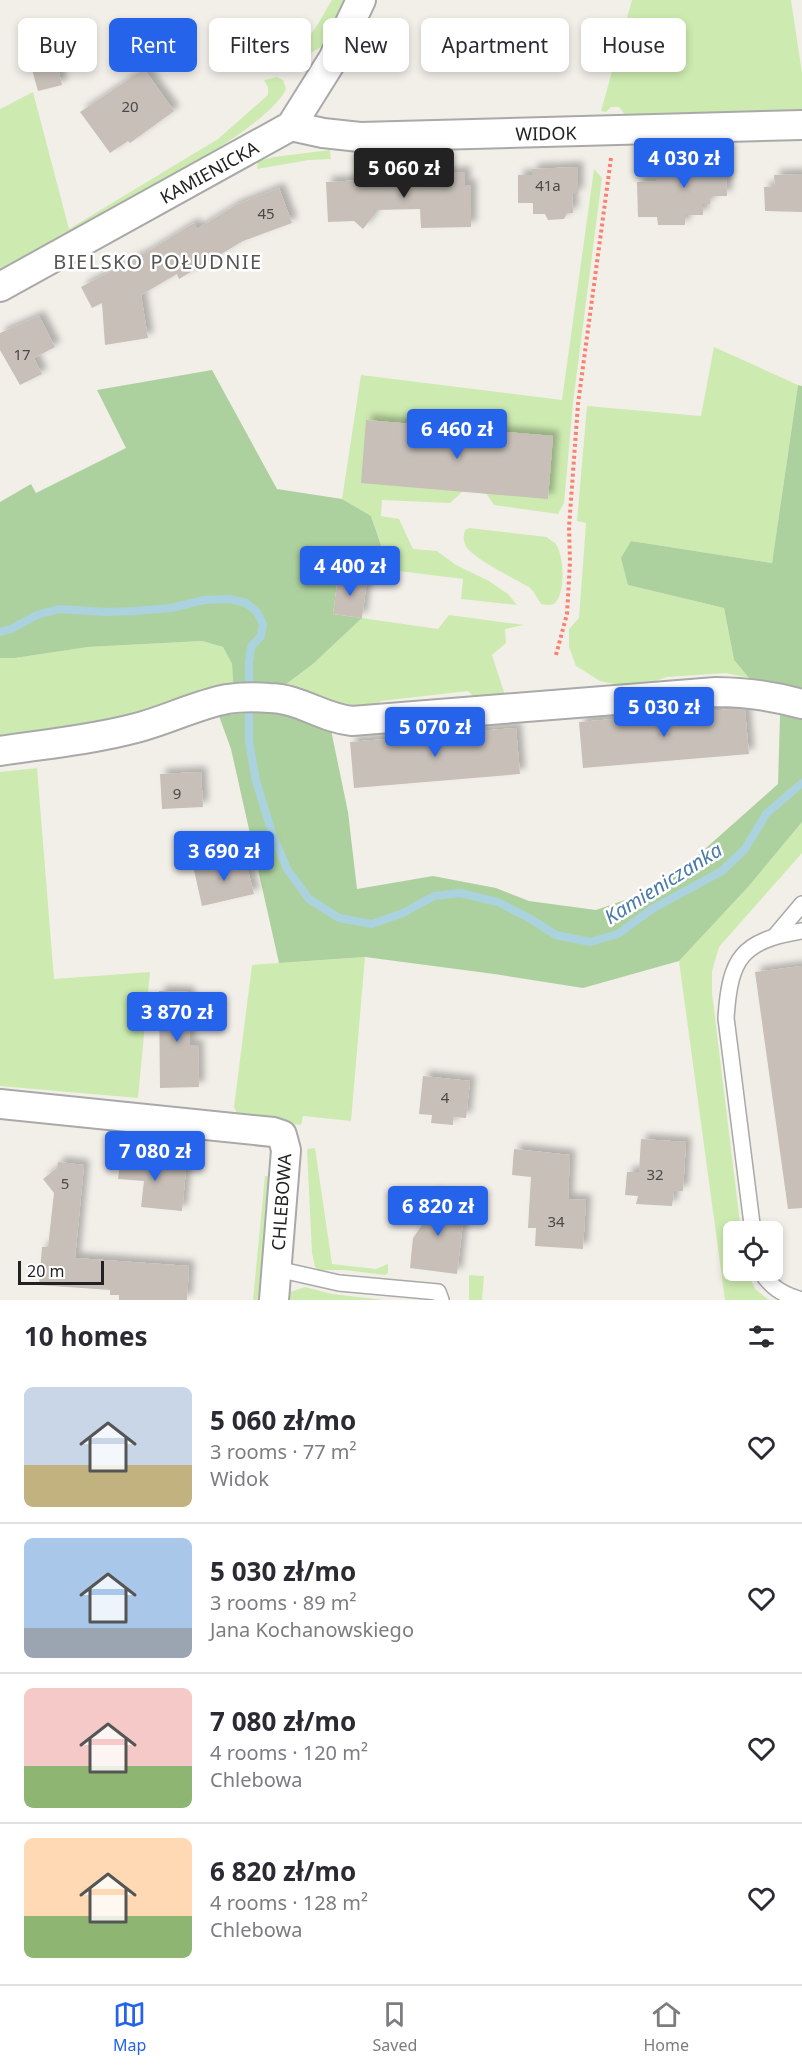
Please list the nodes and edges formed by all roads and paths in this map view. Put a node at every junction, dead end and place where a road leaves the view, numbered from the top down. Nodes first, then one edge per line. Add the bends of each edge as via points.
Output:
1 (361, 0) edge
2 (802, 125) edge
3 (291, 126) junction
4 (615, 131) junction
5 (0, 287) edge
6 (556, 655) dead end
7 (802, 704) edge
8 (0, 751) edge
9 (802, 904) edge
10 (802, 931) edge
11 (775, 936) junction
12 (0, 1104) edge
13 (752, 1221) edge
14 (277, 1269) junction
15 (767, 1281) edge
16 (274, 1300) edge
17 (441, 1300) edge
18 (802, 1300) edge

1 - 3 street, KAMIENICKA via 333,58
2 - 4 street, WIDOK
3 - 4 street, WIDOK via 360,137
3 - 5 street, KAMIENICKA
4 - 6 path via 578,404 567,614
7 - 8 street via 741,692 716,692 352,721 271,698 229,699 101,737
9 - 11 lane
10 - 11 lane
11 - 13 lane via 742,956 731,976 726,1018
12 - 14 street, CHLEBOWA via 282,1135 286,1150
14 - 16 street, CHLEBOWA
14 - 17 lane via 339,1283 438,1292
15 - 18 lane via 788,1296

